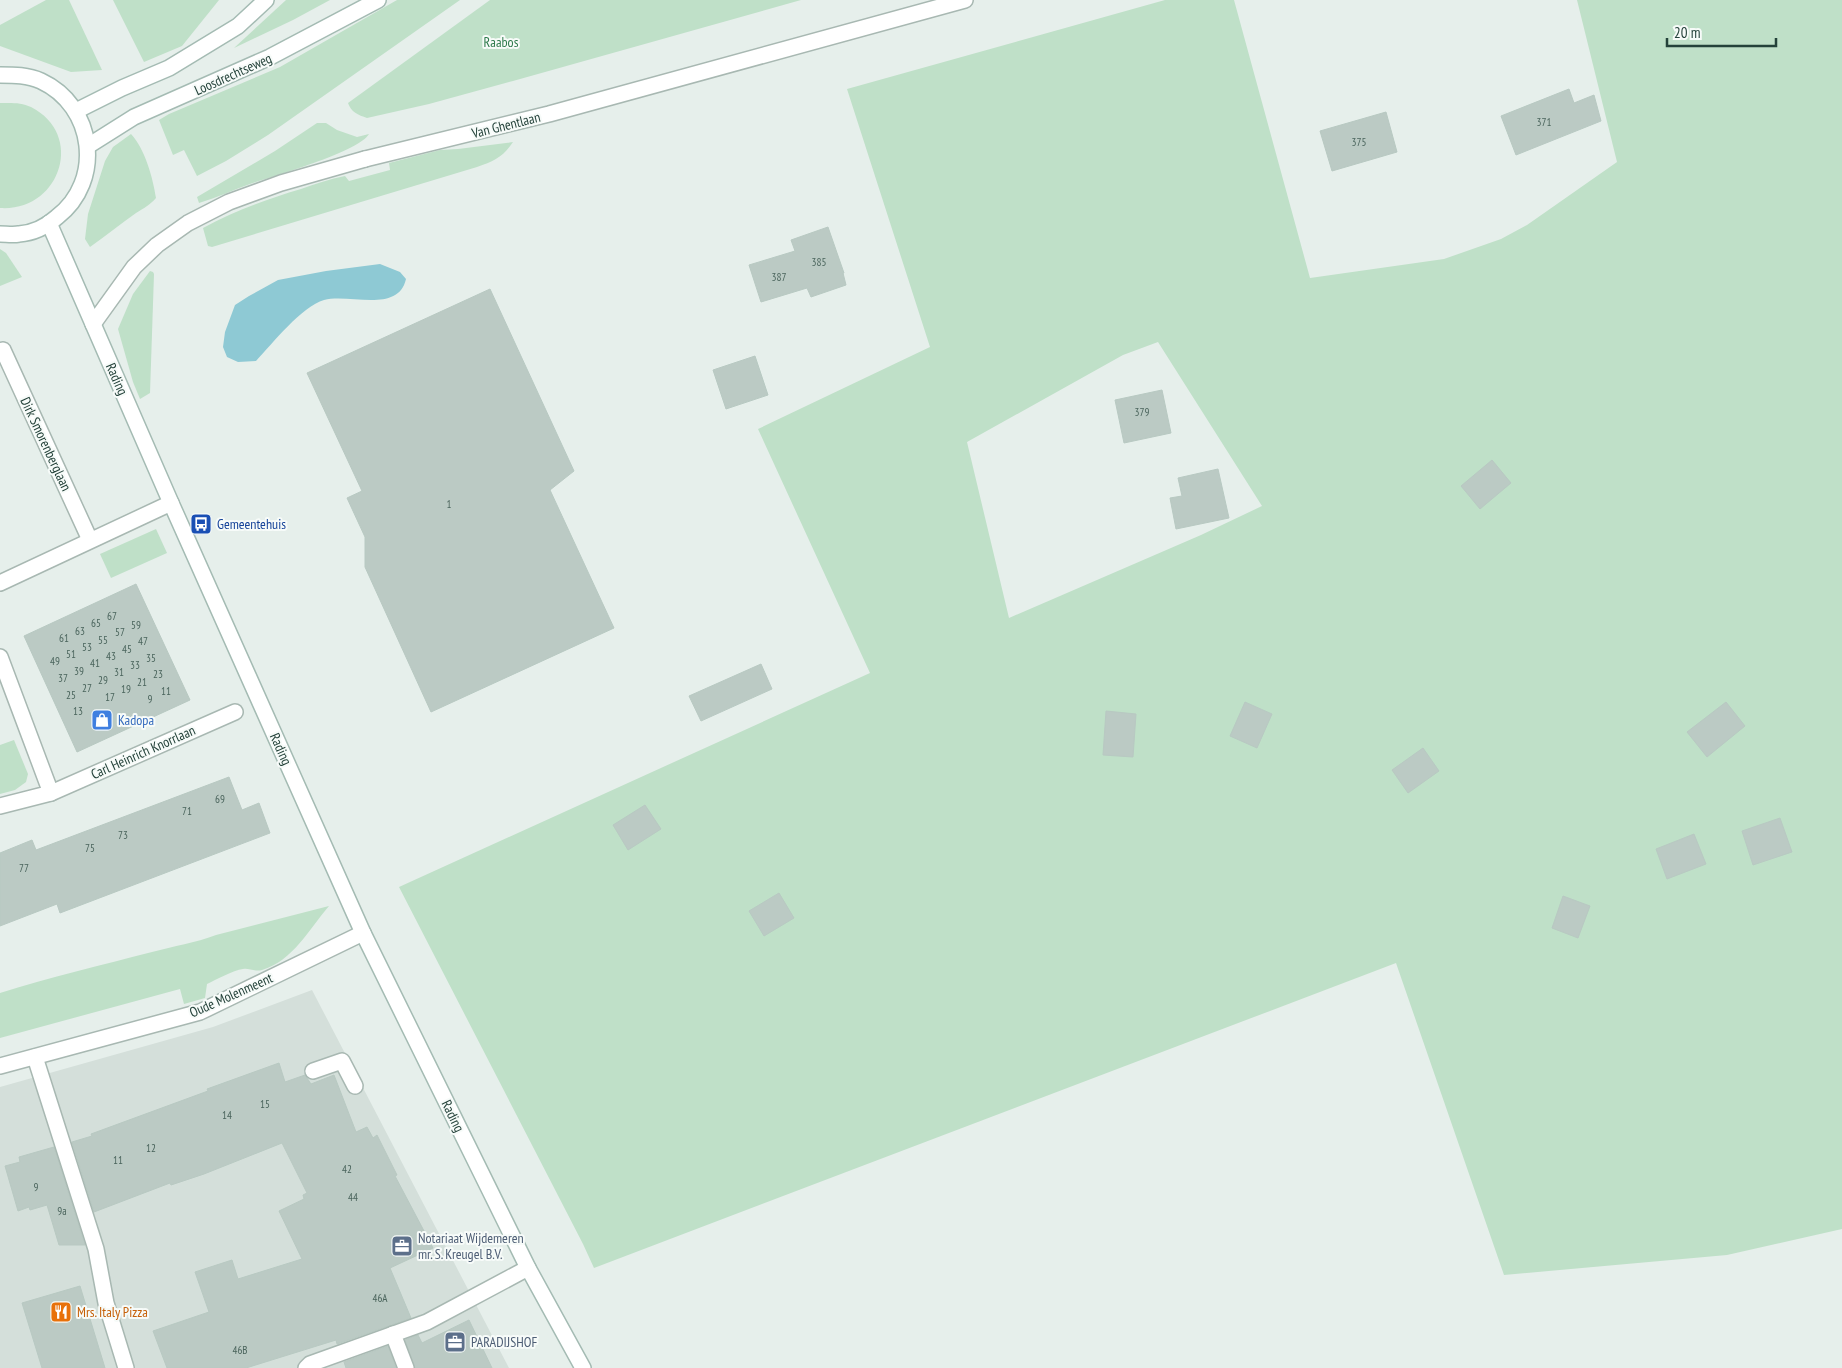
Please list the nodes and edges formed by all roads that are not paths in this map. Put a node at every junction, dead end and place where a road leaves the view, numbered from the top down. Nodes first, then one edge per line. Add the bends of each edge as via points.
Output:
1 (266, 0) edge
2 (378, 0) edge
3 (965, 0) edge
4 (0, 75) edge
5 (76, 111) junction
6 (88, 146) junction
7 (49, 223) junction
8 (0, 234) edge
9 (93, 324) junction
10 (0, 352) edge
11 (171, 503) junction
12 (90, 540) junction
13 (0, 583) edge
14 (0, 657) edge
15 (235, 712) dead end
16 (50, 792) junction
17 (0, 806) edge
18 (363, 933) junction
19 (34, 1057) junction
20 (0, 1066) edge
21 (313, 1071) dead end
22 (355, 1086) dead end
23 (528, 1268) junction
24 (393, 1334) junction
25 (126, 1368) edge
26 (306, 1368) edge
27 (406, 1368) edge
28 (583, 1368) edge

1 - 5 main road via 238,26 169,68
2 - 6 main road, Loosdrechtseweg via 270,57 134,117
3 - 9 main road, Van Ghentlaan via 549,114 365,158 229,202 188,223 157,245 134,266
4 - 5 main road via 19,75 41,82 61,94
5 - 6 main road
6 - 7 main road via 85,177 76,198
7 - 8 main road via 20,234
7 - 9 main road, Rading
9 - 11 main road, Rading
10 - 12 main road, Dirk Smorenberglaan via 3,350
11 - 12 main road
11 - 18 main road, Rading
12 - 13 main road
14 - 16 main road
15 - 16 main road, Carl Heinrich Knorrlaan
16 - 17 main road, Carl Heinrich Knorrlaan
18 - 19 main road, Oude Molenmeent via 200,1012
18 - 23 main road, Rading
19 - 20 main road, Oude Molenmeent
19 - 25 main road via 96,1249 106,1303
21 - 22 main road via 342,1061
23 - 24 main road via 427,1322
23 - 28 main road, Rading
24 - 26 main road
24 - 27 main road

